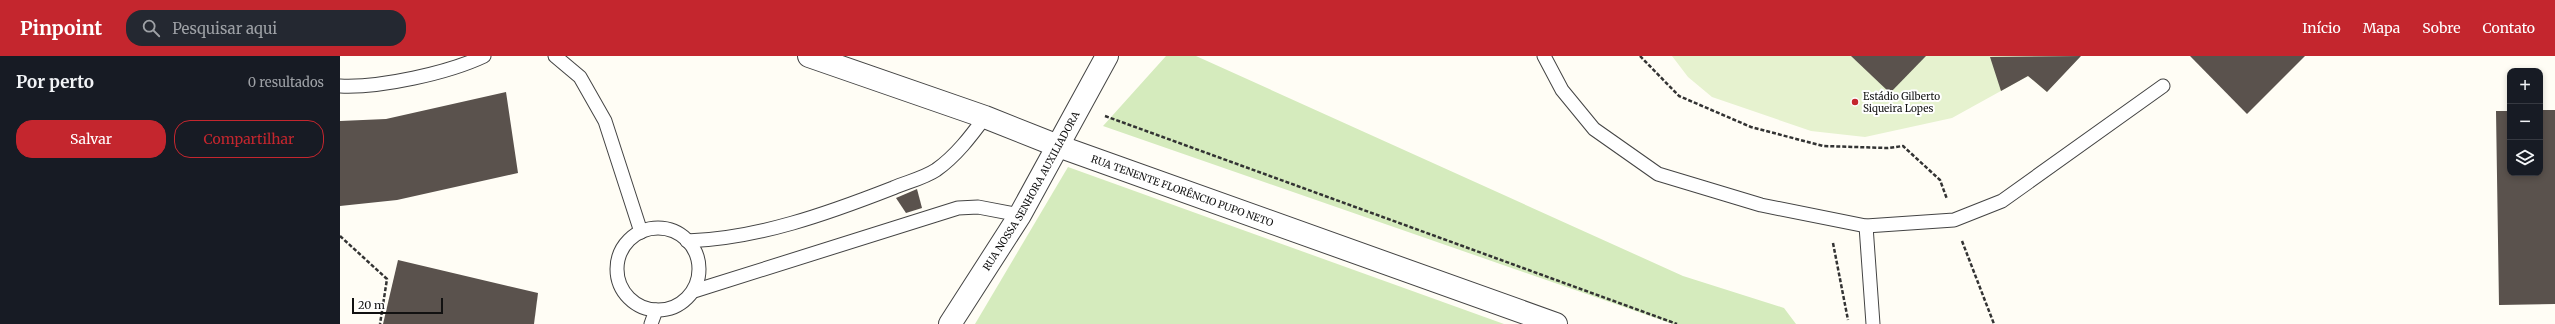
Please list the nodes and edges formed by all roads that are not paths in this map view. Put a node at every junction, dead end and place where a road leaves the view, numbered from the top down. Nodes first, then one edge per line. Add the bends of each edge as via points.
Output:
1 (484, 56) edge
2 (555, 56) edge
3 (809, 56) edge
4 (1107, 56) edge
5 (1544, 56) edge
6 (340, 86) edge
7 (2163, 86) dead end
8 (985, 117) junction
9 (1058, 146) junction
10 (1020, 216) junction
11 (1866, 226) junction
12 (641, 232) junction
13 (688, 240) junction
14 (694, 291) junction
15 (656, 310) junction
16 (651, 324) edge
17 (950, 324) edge
18 (1556, 324) edge
19 (1873, 324) edge

1 - 6 lane via 407,79
2 - 12 lane via 580,77 606,121
3 - 8 street, RUA TENENTE FLORÊNCIO PUPO NETO
4 - 9 street, RUA NOSSA SENHORA AUXILIADORA
5 - 11 lane via 1562,90 1594,129 1658,174 1761,205
7 - 11 lane via 2002,201 1954,220
8 - 9 street, RUA TENENTE FLORÊNCIO PUPO NETO
8 - 13 lane via 967,141 934,171 879,193 783,225 744,235
9 - 10 street, RUA NOSSA SENHORA AUXILIADORA
9 - 18 street, RUA TENENTE FLORÊNCIO PUPO NETO
10 - 14 lane via 978,208 958,208
10 - 17 street, RUA NOSSA SENHORA AUXILIADORA
11 - 19 lane
12 - 13 lane via 657,228 674,231
12 - 15 lane via 627,243 619,258 618,276 625,293 638,305
13 - 14 lane via 697,256 699,274
14 - 15 lane via 684,302 670,309
15 - 16 lane

